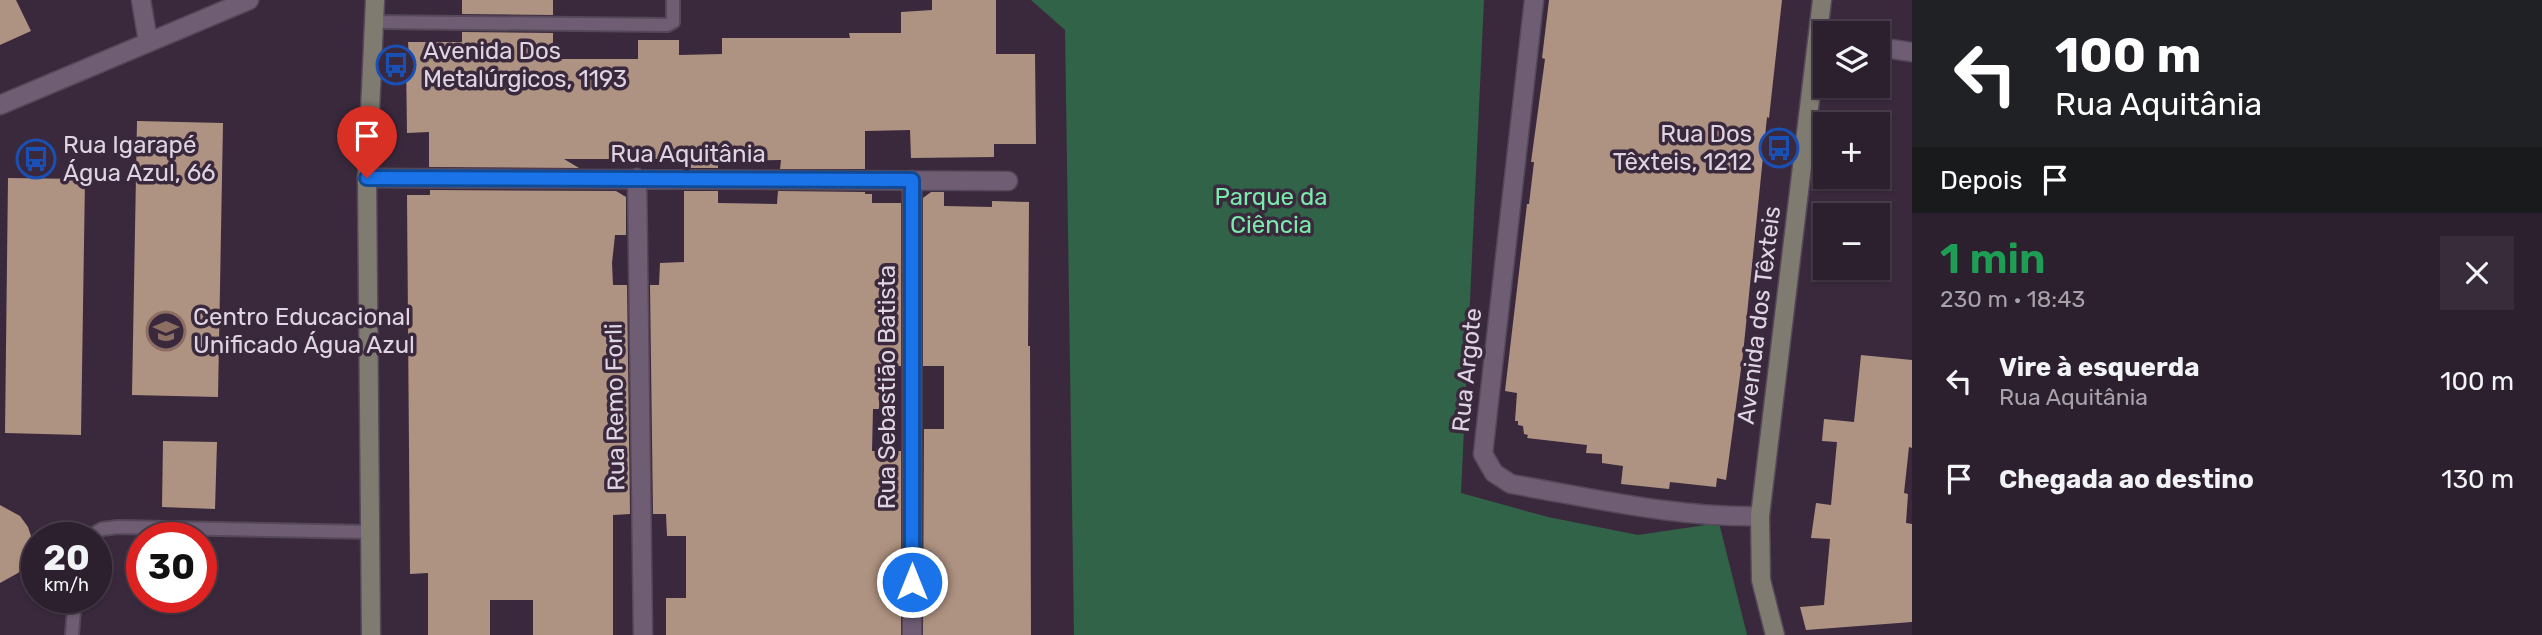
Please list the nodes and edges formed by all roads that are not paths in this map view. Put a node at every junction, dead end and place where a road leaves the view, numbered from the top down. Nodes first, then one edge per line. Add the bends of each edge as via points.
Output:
1 (141, 0) edge
2 (249, 0) edge
3 (375, 0) edge
4 (673, 0) edge
5 (1534, 0) edge
6 (1822, 0) edge
7 (1821, 21) edge
8 (374, 22) junction
9 (148, 41) junction
10 (1890, 49) edge
11 (1912, 52) edge
12 (1813, 98) edge
13 (0, 105) edge
14 (367, 178) junction
15 (636, 178) junction
16 (912, 180) junction
17 (1008, 181) dead end
18 (1760, 516) junction
19 (112, 528) edge
20 (370, 532) junction
21 (74, 613) edge
22 (72, 635) edge
23 (371, 635) edge
24 (643, 635) edge
25 (912, 635) edge
26 (1775, 635) edge

1 - 9 street
2 - 9 street
3 - 8 main road
4 - 8 lane via 673,22 667,25
5 - 18 street, Rua Argote via 1483,454 1494,473 1511,484 1669,512
6 - 7 main road, Avenida dos Têxteis
8 - 14 main road
9 - 13 street
10 - 11 street
12 - 18 main road, Avenida dos Têxteis
14 - 15 street, Rua Aquitânia
14 - 20 main road
15 - 16 street, Rua Aquitânia
15 - 24 street, Rua Remo Forli
16 - 17 street, Rua Aquitânia
16 - 25 street, Rua Sebastião Batista
18 - 26 main road, Avenida dos Têxteis via 1761,580
19 - 20 lane
20 - 23 main road
21 - 22 lane

